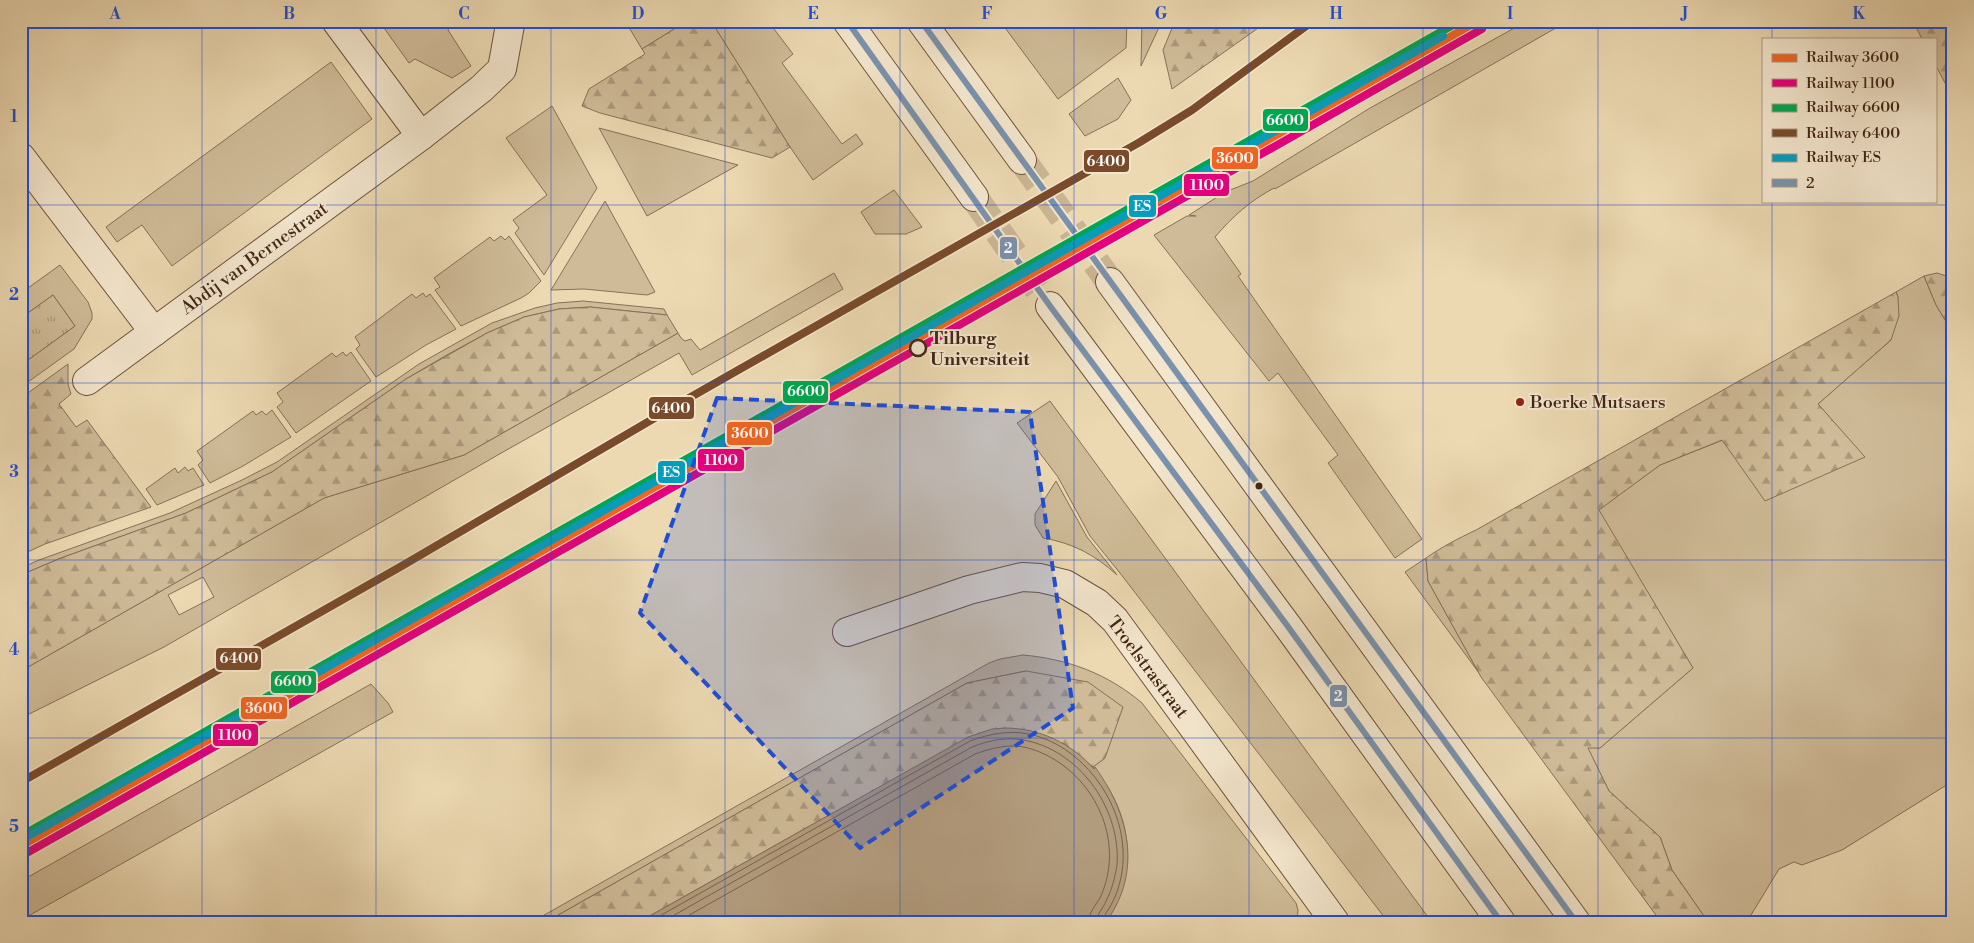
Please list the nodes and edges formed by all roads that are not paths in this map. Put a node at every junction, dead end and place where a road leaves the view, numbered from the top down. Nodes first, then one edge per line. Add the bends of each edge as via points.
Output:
1 (336, 21) edge
2 (507, 21) edge
3 (847, 21) edge
4 (921, 21) edge
5 (421, 136) junction
6 (21, 157) edge
7 (1022, 160) tunnel mouth
8 (974, 197) tunnel mouth
9 (1110, 282) tunnel mouth
10 (1050, 306) tunnel mouth
11 (154, 332) junction
12 (87, 381) dead end
13 (847, 632) dead end
14 (1336, 922) edge
15 (1501, 922) edge
16 (1576, 922) edge

1 - 5 street
2 - 5 street, Abdij van Bernestraat via 510,25 502,69
3 - 8 street
4 - 7 street
5 - 11 street, Abdij van Bernestraat
6 - 11 street
9 - 16 street
10 - 15 street via 1289,628
11 - 12 street, Abdij van Bernestraat
13 - 14 street, Troelstrastraat via 969,590 1022,577 1065,584 1080,592 1115,620

